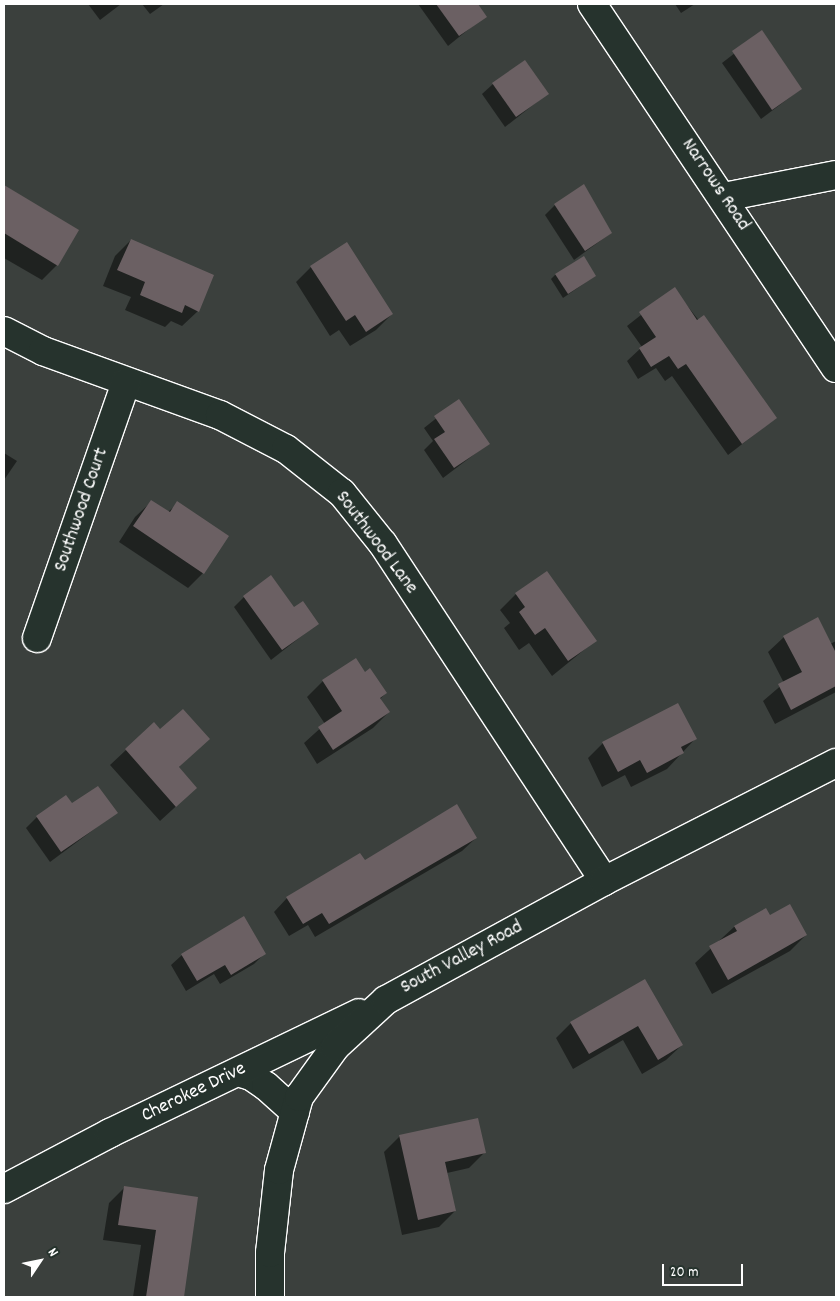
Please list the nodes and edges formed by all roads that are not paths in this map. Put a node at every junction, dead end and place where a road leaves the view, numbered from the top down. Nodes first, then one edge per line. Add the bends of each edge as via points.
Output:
1 (592, 4) edge
2 (836, 175) edge
3 (724, 197) junction
4 (4, 331) edge
5 (836, 368) edge
6 (126, 382) junction
7 (37, 638) dead end
8 (836, 763) edge
9 (604, 881) junction
10 (386, 1000) junction
11 (238, 1072) junction
12 (295, 1112) junction
13 (4, 1189) edge
14 (270, 1297) edge

1 - 3 street, Narrows Road
2 - 3 street
3 - 5 street, Narrows Road
4 - 6 street, Southwood Lane via 43,351
6 - 7 street, Southwood Court
6 - 9 street, Southwood Lane via 220,414 286,449 342,494 388,552
8 - 9 street, South Valley Road
9 - 10 street, South Valley Road
10 - 11 street, Cherokee Drive
10 - 12 street, South Valley Road via 334,1047 299,1098
11 - 12 street via 266,1086
11 - 13 street, Cherokee Drive via 110,1133
12 - 14 street, South Valley Road via 279,1170 270,1253

